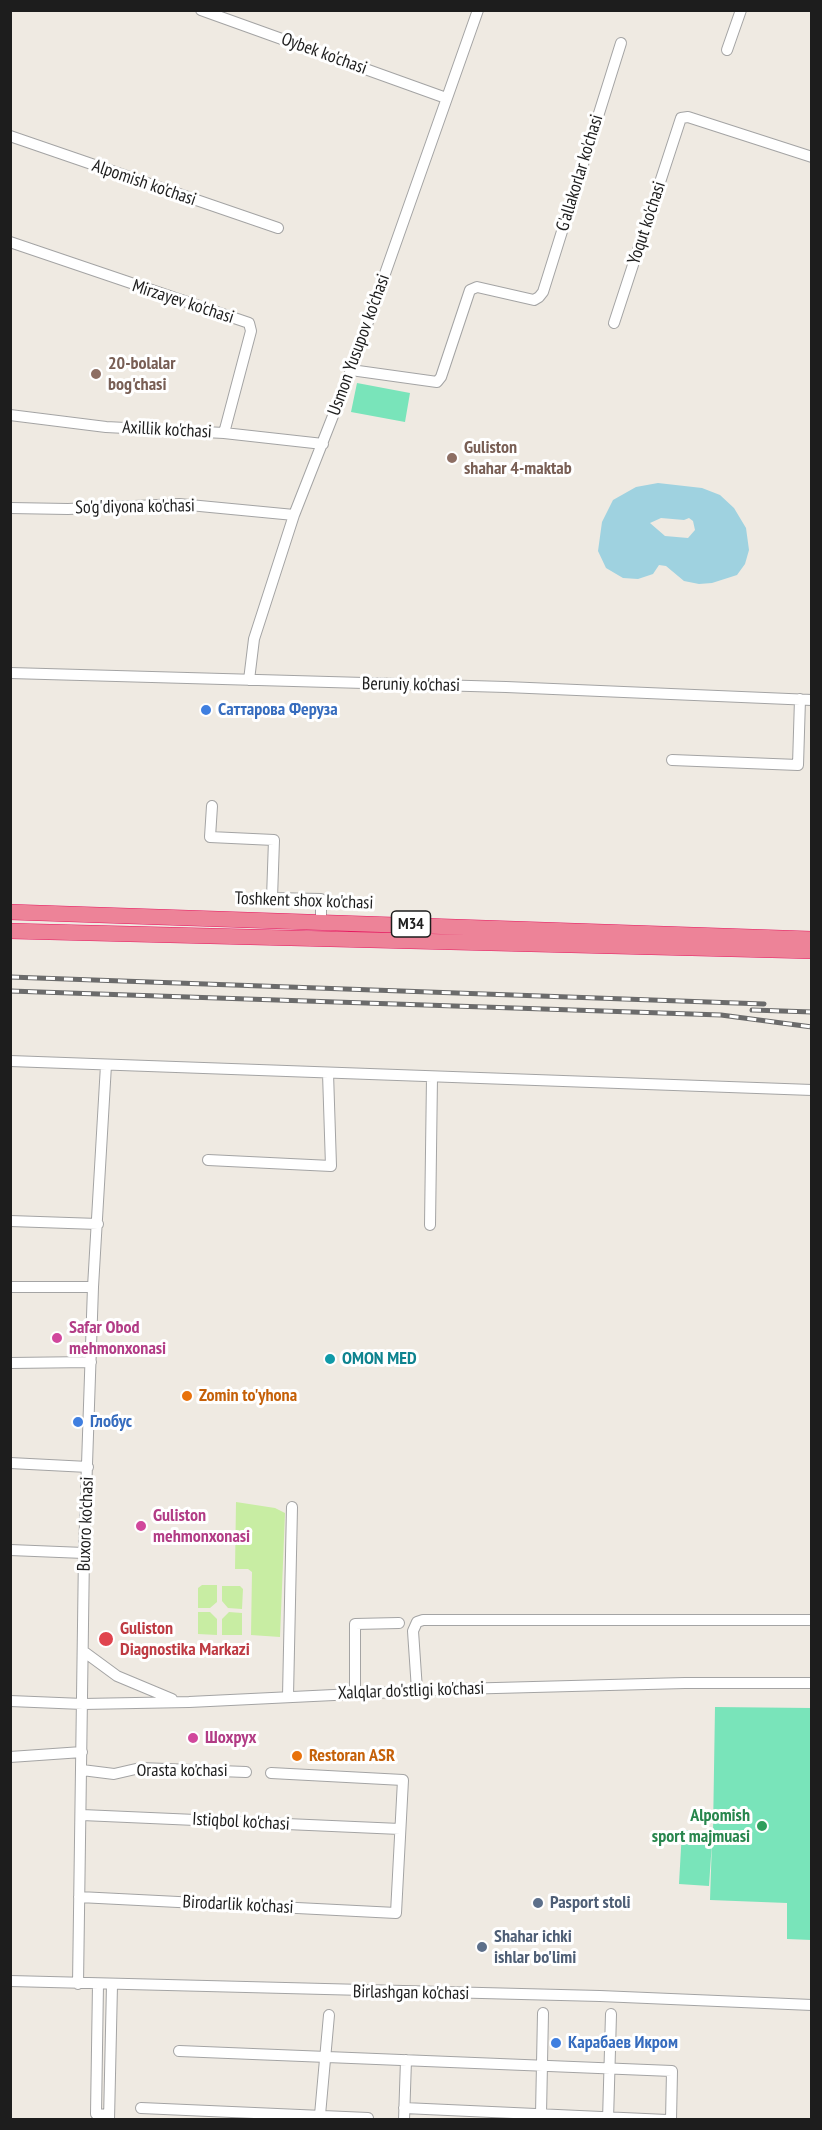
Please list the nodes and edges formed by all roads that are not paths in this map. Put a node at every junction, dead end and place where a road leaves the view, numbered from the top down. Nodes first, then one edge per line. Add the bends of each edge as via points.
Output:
1 (201, 10) edge
2 (478, 10) edge
3 (741, 10) edge
4 (621, 44) dead end
5 (727, 50) dead end
6 (446, 98) junction
7 (10, 136) edge
8 (812, 157) edge
9 (279, 228) dead end
10 (10, 242) edge
11 (614, 323) dead end
12 (351, 370) junction
13 (10, 416) edge
14 (224, 433) junction
15 (323, 444) junction
16 (10, 508) edge
17 (294, 515) junction
18 (10, 673) edge
19 (249, 681) junction
20 (800, 699) junction
21 (812, 700) edge
22 (672, 760) dead end
23 (212, 806) dead end
24 (10, 912) edge
25 (321, 921) junction
26 (10, 931) edge
27 (637, 932) junction
28 (812, 939) edge
29 (638, 948) junction
30 (812, 951) edge
31 (10, 1062) edge
32 (106, 1065) junction
33 (328, 1073) junction
34 (432, 1077) junction
35 (812, 1090) edge
36 (208, 1160) dead end
37 (10, 1221) edge
38 (98, 1224) junction
39 (430, 1225) dead end
40 (10, 1287) edge
41 (93, 1287) junction
42 (91, 1362) junction
43 (10, 1363) edge
44 (10, 1463) edge
45 (88, 1467) junction
46 (292, 1507) dead end
47 (10, 1550) edge
48 (84, 1553) junction
49 (812, 1620) edge
50 (399, 1623) dead end
51 (83, 1651) junction
52 (812, 1683) edge
53 (417, 1690) junction
54 (356, 1693) junction
55 (288, 1696) junction
56 (10, 1701) edge
57 (180, 1702) junction
58 (83, 1704) junction
59 (82, 1752) junction
60 (10, 1757) edge
61 (82, 1770) junction
62 (246, 1772) dead end
63 (271, 1773) dead end
64 (82, 1815) junction
65 (400, 1829) junction
66 (80, 1897) junction
67 (10, 1981) edge
68 (78, 1984) junction
69 (98, 1984) junction
70 (112, 1984) junction
71 (812, 2005) edge
72 (543, 2013) dead end
73 (611, 2014) dead end
74 (329, 2015) dead end
75 (179, 2051) dead end
76 (324, 2057) junction
77 (406, 2060) junction
78 (542, 2066) junction
79 (610, 2068) junction
80 (141, 2108) dead end
81 (404, 2114) edge
82 (320, 2115) junction
83 (268, 2116) edge
84 (540, 2116) edge
85 (109, 2117) edge
86 (368, 2118) edge
87 (608, 2118) edge
88 (669, 2120) edge

1 - 6 street, Oybek ko'chasi
2 - 6 street, Usmon Yusupov ko'chasi
3 - 5 street
4 - 12 street, G'allakorlar ko'chasi via 543,292 534,300 477,287 470,290 437,382
6 - 12 street, Usmon Yusupov ko'chasi
7 - 9 street, Alpomish ko'chasi
8 - 11 street, Yoqut ko'chasi via 685,116 679,122
10 - 14 street, Mirzayev ko'chasi via 249,323 251,332
12 - 15 street, Usmon Yusupov ko'chasi
13 - 14 street, Axillik ko'chasi via 106,427
14 - 15 street, Axillik ko'chasi
15 - 17 street, Usmon Yusupov ko'chasi
16 - 17 street, So'g'diyona ko'chasi via 180,504
17 - 19 street, Usmon Yusupov ko'chasi via 254,639
18 - 19 street, Beruniy ko'chasi
19 - 20 street, Beruniy ko'chasi
20 - 21 street, Beruniy ko'chasi
20 - 22 street via 798,765
23 - 25 street via 210,837 274,840 272,898 321,899
24 - 25 highway, Toshkent shox ko'chasi / M34
25 - 27 highway, Toshkent shox ko'chasi / M34
26 - 29 highway, Toshkent shox ko'chasi / M34
27 - 28 highway, Toshkent shox ko'chasi / M34
27 - 29 highway
29 - 30 highway, Toshkent shox ko'chasi / M34
31 - 32 street
32 - 33 street
32 - 38 street, Buxoro ko'chasi
33 - 34 street
33 - 36 street via 331,1166
34 - 35 street
34 - 39 street
37 - 38 street
38 - 41 street, Buxoro ko'chasi
40 - 41 street
41 - 42 street, Buxoro ko'chasi
42 - 43 street
42 - 45 street, Buxoro ko'chasi
44 - 45 street
45 - 48 street, Buxoro ko'chasi
46 - 55 street
47 - 48 street
48 - 51 street, Buxoro ko'chasi
49 - 53 street via 423,1620 417,1622 413,1631
50 - 54 street via 355,1624
51 - 57 street via 117,1676
51 - 58 street, Buxoro ko'chasi
52 - 53 street, Xalqlar do'stligi ko'chasi
53 - 54 street, Xalqlar do'stligi ko'chasi
54 - 55 street, Xalqlar do'stligi ko'chasi
55 - 57 street, Xalqlar do'stligi ko'chasi
56 - 58 street, Xalqlar do'stligi ko'chasi
57 - 58 street, Xalqlar do'stligi ko'chasi
58 - 59 street, Buxoro ko'chasi
59 - 60 street
59 - 61 street, Buxoro ko'chasi
61 - 62 street, Orasta ko'chasi via 114,1774 140,1768
61 - 64 street, Buxoro ko'chasi
63 - 65 street via 403,1780
64 - 65 street, Istiqbol ko'chasi
64 - 66 street, Buxoro ko'chasi
65 - 66 street, Birodarlik ko'chasi via 396,1913
66 - 68 street, Buxoro ko'chasi
67 - 68 street, Birlashgan ko'chasi
68 - 69 street, Birlashgan ko'chasi
69 - 70 street, Birlashgan ko'chasi
69 - 85 street via 96,2114
70 - 71 street, Birlashgan ko'chasi
70 - 85 street
72 - 78 street
73 - 79 street
74 - 76 street
75 - 76 street
76 - 77 street
76 - 82 street
77 - 78 street
77 - 81 street
78 - 79 street
78 - 84 street
79 - 87 street
79 - 88 street via 672,2071
80 - 83 street
81 - 84 street
82 - 83 street
82 - 86 street
84 - 87 street
87 - 88 street

